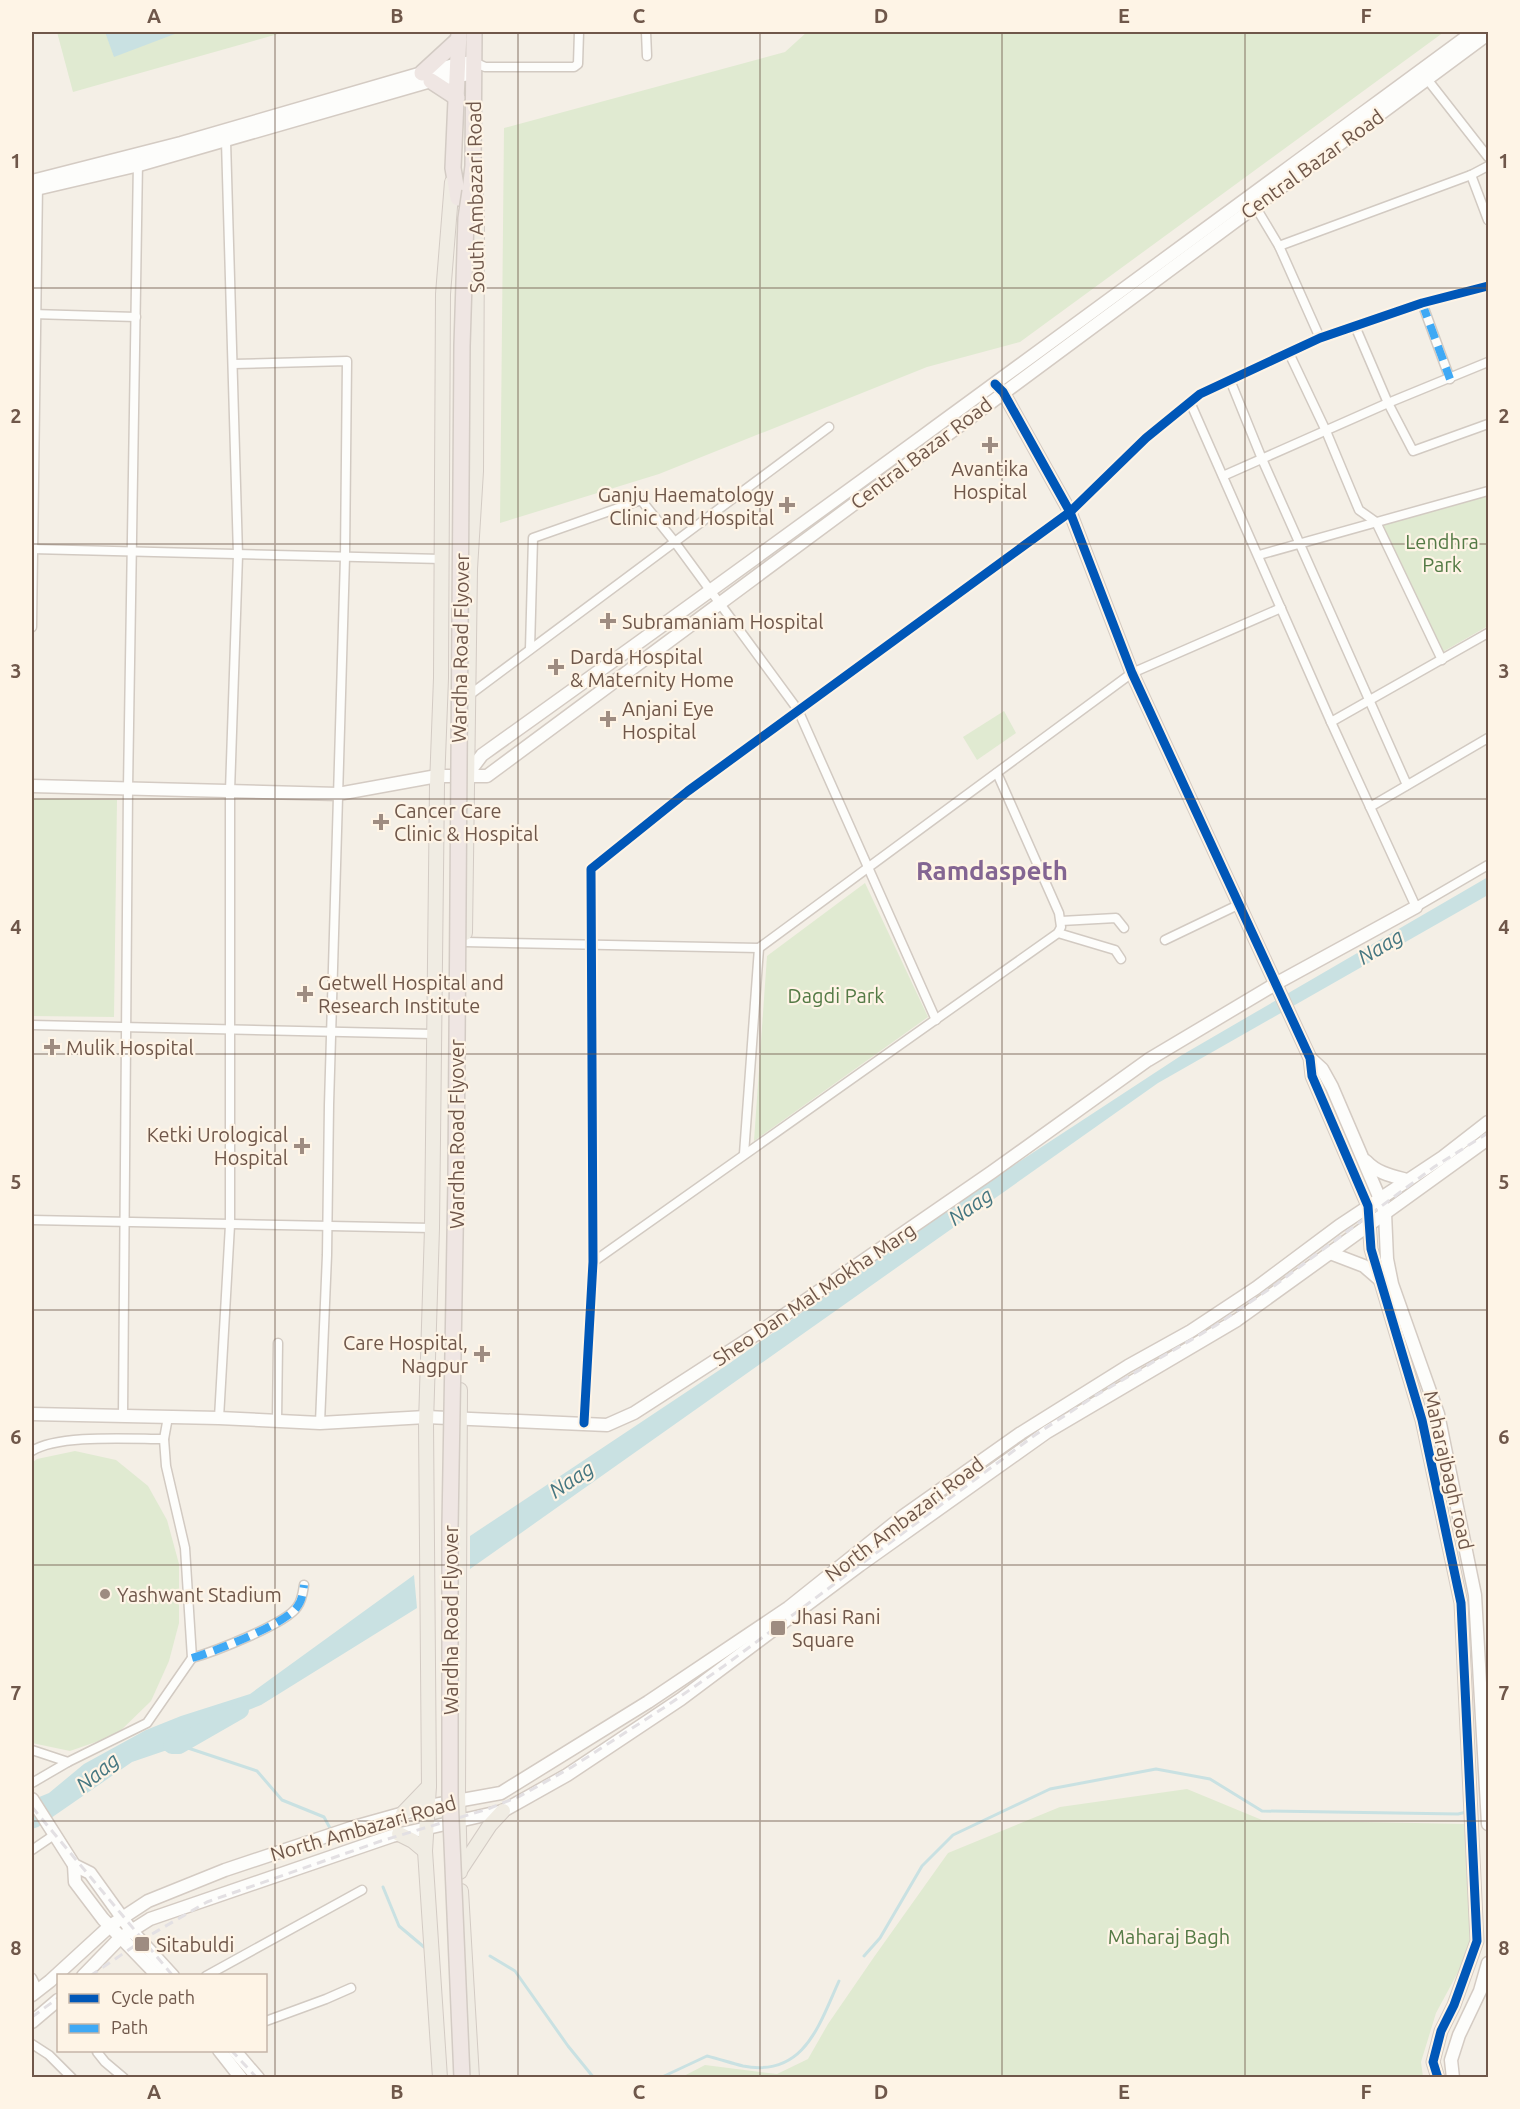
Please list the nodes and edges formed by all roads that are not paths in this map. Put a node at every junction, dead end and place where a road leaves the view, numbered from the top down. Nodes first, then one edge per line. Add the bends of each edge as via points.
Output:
1 (474, 32) edge
2 (579, 32) edge
3 (646, 32) edge
4 (1473, 32) edge
5 (1488, 34) edge
6 (459, 35) edge
7 (647, 56) dead end
8 (470, 68) junction
9 (427, 77) junction
10 (1427, 79) junction
11 (457, 98) junction
12 (226, 141) junction
13 (1488, 157) edge
14 (138, 159) junction
15 (473, 166) junction
16 (1488, 166) edge
17 (453, 168) junction
18 (1472, 175) junction
19 (35, 185) edge
20 (464, 194) junction
21 (1255, 206) junction
22 (1488, 220) edge
23 (1279, 246) junction
24 (1488, 286) edge
25 (1422, 303) junction
26 (34, 314) edge
27 (136, 317) junction
28 (1355, 326) junction
29 (1320, 338) junction
30 (1289, 353) junction
31 (1488, 362) edge
32 (233, 364) junction
33 (1230, 380) junction
34 (1450, 380) junction
35 (999, 388) junction
36 (1190, 402) junction
37 (1388, 403) junction
38 (1488, 424) edge
39 (830, 427) dead end
40 (1326, 431) junction
41 (1262, 459) junction
42 (1223, 476) junction
43 (1488, 491) edge
44 (1070, 512) junction
45 (1376, 522) junction
46 (674, 541) junction
47 (1301, 543) junction
48 (32, 549) edge
49 (132, 552) junction
50 (238, 555) junction
51 (1259, 555) junction
52 (345, 557) junction
53 (442, 559) junction
54 (711, 592) junction
55 (719, 603) junction
56 (1281, 608) junction
57 (32, 627) edge
58 (1488, 633) edge
59 (530, 649) junction
60 (1442, 660) junction
61 (1132, 673) junction
62 (468, 696) junction
63 (1369, 700) junction
64 (798, 710) junction
65 (1331, 722) junction
66 (1488, 738) edge
67 (997, 773) junction
68 (467, 775) junction
69 (437, 776) junction
70 (1407, 785) junction
71 (32, 786) edge
72 (128, 788) junction
73 (230, 791) junction
74 (338, 794) junction
75 (1370, 807) junction
76 (1488, 865) edge
77 (869, 867) junction
78 (1240, 904) junction
79 (1416, 907) junction
80 (1061, 921) junction
81 (1124, 928) dead end
82 (1058, 933) junction
83 (1165, 940) dead end
84 (465, 942) junction
85 (591, 944) junction
86 (759, 948) junction
87 (1121, 959) dead end
88 (1277, 983) junction
89 (936, 1020) junction
90 (32, 1025) edge
91 (127, 1027) junction
92 (229, 1031) junction
93 (331, 1032) junction
94 (433, 1034) junction
95 (1310, 1058) junction
96 (1488, 1122) edge
97 (1488, 1139) edge
98 (744, 1154) junction
99 (1363, 1158) junction
100 (1407, 1180) junction
101 (1380, 1199) junction
102 (1368, 1206) junction
103 (1385, 1213) junction
104 (32, 1220) edge
105 (123, 1221) junction
106 (1370, 1224) junction
107 (231, 1225) junction
108 (327, 1227) junction
109 (432, 1228) junction
110 (1330, 1253) junction
111 (593, 1262) junction
112 (1380, 1280) junction
113 (278, 1343) dead end
114 (32, 1414) edge
115 (123, 1416) junction
116 (168, 1417) junction
117 (426, 1417) junction
118 (219, 1418) junction
119 (460, 1419) junction
120 (278, 1421) junction
121 (320, 1423) junction
122 (584, 1423) junction
123 (164, 1439) junction
124 (32, 1451) edge
125 (304, 1585) dead end
126 (192, 1658) junction
127 (671, 1686) junction
128 (681, 1699) junction
129 (32, 1750) edge
130 (68, 1762) junction
131 (32, 1783) edge
132 (429, 1786) junction
133 (32, 1799) edge
134 (459, 1800) junction
135 (429, 1806) junction
136 (503, 1810) junction
137 (403, 1814) junction
138 (459, 1822) junction
139 (1488, 1824) edge
140 (428, 1829) junction
141 (399, 1834) junction
142 (54, 1835) junction
143 (32, 1850) edge
144 (425, 1851) junction
145 (75, 1865) junction
146 (460, 1870) junction
147 (362, 1890) dead end
148 (122, 1917) junction
149 (110, 1926) junction
150 (131, 1930) junction
151 (120, 1938) junction
152 (1488, 1963) edge
153 (85, 1974) edge
154 (156, 1974) edge
155 (170, 1974) edge
156 (210, 1974) edge
157 (32, 1978) edge
158 (351, 1988) dead end
159 (35, 1993) edge
160 (57, 2001) edge
161 (267, 2021) edge
162 (32, 2022) edge
163 (32, 2044) edge
164 (97, 2052) edge
165 (221, 2052) edge
166 (236, 2052) edge
167 (72, 2078) edge
168 (124, 2078) edge
169 (241, 2078) edge
170 (258, 2078) edge
171 (440, 2078) edge
172 (453, 2078) edge
173 (462, 2078) edge
174 (472, 2078) edge
175 (1438, 2078) edge
176 (1453, 2078) edge

1 - 8 highway, South Ambazari Road
2 - 8 street via 578,64 574,67
3 - 7 street
4 - 35 main road, Central Bazar Road
5 - 10 main road, Central Bazar Road
6 - 8 highway
6 - 9 highway
8 - 9 main road
8 - 11 highway
8 - 15 highway, South Ambazari Road
9 - 11 highway
9 - 12 main road
9 - 14 main road
10 - 13 street
10 - 21 main road, Central Bazar Road
11 - 17 highway
12 - 14 main road
12 - 32 street
14 - 19 main road
14 - 27 street
15 - 20 highway
15 - 62 main road, South Ambazari Road via 477,218 476,471
16 - 18 street
17 - 20 highway
17 - 53 main road via 443,294
18 - 22 street
18 - 23 street
19 - 26 street
20 - 172 highway, Wardha Road Flyover via 453,484 448,1156 441,1458 440,1775
20 - 173 highway, Wardha Road Flyover, bridge via 450,1526 450,1796
21 - 23 street
21 - 35 main road, Central Bazar Road
23 - 29 street
24 - 25 street
25 - 28 street
25 - 34 street
26 - 27 street
26 - 48 street
27 - 49 street
28 - 29 street
28 - 37 street
29 - 30 street
30 - 33 street
30 - 40 street
31 - 34 street
32 - 50 street
32 - 52 street via 347,362
33 - 36 street
33 - 41 street
34 - 37 street
35 - 44 main road
35 - 54 main road, Central Bazar Road
35 - 55 main road, Central Bazar Road
36 - 42 street
36 - 44 street via 1146,438
37 - 38 street via 1413,451
37 - 40 street
39 - 46 street
40 - 41 street
40 - 45 street via 1359,510
41 - 42 street
41 - 47 street
42 - 51 street
43 - 45 street
44 - 61 main road
44 - 64 street
45 - 47 street
45 - 60 street
46 - 54 street
46 - 59 street
46 - 59 street via 641,500 533,538
47 - 51 street
47 - 63 street
48 - 49 street
48 - 57 street
49 - 50 street
49 - 72 street
50 - 52 street
50 - 73 street
51 - 56 street
52 - 53 street
52 - 74 street
53 - 69 main road
54 - 55 street
54 - 68 main road, Central Bazar Road via 482,755
55 - 64 street
55 - 68 main road, Central Bazar Road via 486,776
56 - 61 street
56 - 65 street
58 - 60 street
59 - 62 street
60 - 63 street
61 - 67 street
61 - 78 main road
62 - 68 main road, South Ambazari Road
63 - 65 street
63 - 70 street
64 - 77 street
64 - 85 street via 671,803 591,869
65 - 75 street
66 - 70 street
67 - 77 street
67 - 80 street
68 - 69 main road, Central Bazar Road
68 - 84 main road, South Ambazari Road
69 - 74 main road, Central Bazar Road
69 - 94 main road
70 - 75 street
71 - 72 main road, Central Bazar Road
72 - 73 main road, Central Bazar Road
72 - 91 street
73 - 74 main road, Central Bazar Road
73 - 92 street
74 - 93 street
75 - 79 street
76 - 79 street
77 - 86 street
77 - 89 street
78 - 83 street
78 - 88 main road
79 - 88 main road, Sheo Dan Mal Mokha Marg
80 - 81 street via 1116,918
80 - 82 street
82 - 87 street via 1116,950
82 - 89 street
84 - 85 street
84 - 119 main road, South Ambazari Road
85 - 86 street
85 - 111 street
86 - 98 street
88 - 95 main road
88 - 122 main road, Sheo Dan Mal Mokha Marg via 1148,1060 764,1329 634,1413 607,1425
89 - 98 street
90 - 91 street
91 - 92 street
91 - 105 street
92 - 93 street
92 - 107 street
93 - 94 street
93 - 108 street
94 - 109 main road
95 - 99 main road, Maharajbagh road via 1332,1087
95 - 102 main road, Maharajbagh road via 1312,1076
96 - 100 main road, North Ambazari Road
97 - 103 main road, North Ambazari Road
98 - 111 street
99 - 100 main road via 1372,1168
99 - 101 main road, Maharajbagh road
100 - 101 main road, North Ambazari Road
101 - 102 main road, North Ambazari Road
101 - 103 main road, Maharajbagh road
102 - 106 main road, Maharajbagh road
102 - 127 main road, North Ambazari Road via 1200,1325 1012,1439 902,1517 788,1608
103 - 106 main road, North Ambazari Road
103 - 139 main road, Maharajbagh road via 1392,1284 1438,1414 1475,1595
104 - 105 street
105 - 107 street
105 - 115 street
106 - 110 main road, North Ambazari Road
106 - 112 main road, Maharajbagh road via 1371,1249
107 - 108 street
107 - 118 street
108 - 109 street
108 - 121 street
109 - 117 main road
110 - 112 main road via 1364,1266
110 - 128 main road, North Ambazari Road via 1237,1320 1047,1432
111 - 122 street
112 - 175 main road, Maharajbagh road via 1422,1420 1461,1603 1477,1941 1441,2031 1433,2061
113 - 120 street
114 - 115 main road, Sheo Dan Mal Mokha Marg
115 - 116 main road, Sheo Dan Mal Mokha Marg
116 - 118 main road, Sheo Dan Mal Mokha Marg
116 - 123 street
117 - 119 main road, Sheo Dan Mal Mokha Marg
117 - 121 main road, Sheo Dan Mal Mokha Marg
117 - 132 main road
118 - 120 main road, Sheo Dan Mal Mokha Marg
119 - 122 main road, Sheo Dan Mal Mokha Marg
119 - 134 main road, South Ambazari Road
120 - 121 main road, Sheo Dan Mal Mokha Marg
123 - 124 street via 68,1440
123 - 126 street via 165,1466 185,1548
125 - 126 street via 293,1612 257,1633
126 - 130 street via 147,1723
127 - 128 main road
127 - 134 main road, North Ambazari Road via 500,1794
128 - 136 main road, North Ambazari Road via 567,1775
129 - 130 street
130 - 131 street
132 - 135 main road
132 - 137 main road
133 - 142 main road
134 - 135 main road, North Ambazari Road
134 - 138 main road, South Ambazari Road
135 - 137 main road, North Ambazari Road
135 - 140 main road
136 - 138 main road, North Ambazari Road
136 - 146 main road
137 - 148 main road, North Ambazari Road via 225,1870 148,1901
138 - 140 main road, North Ambazari Road
138 - 146 main road, South Ambazari Road
140 - 141 main road, North Ambazari Road
140 - 144 main road
141 - 144 main road
141 - 150 main road, North Ambazari Road via 150,1919
142 - 143 street
142 - 145 main road
144 - 171 main road
145 - 148 main road via 90,1873
145 - 149 main road via 75,1882
146 - 174 main road, South Ambazari Road
147 - 156 street
148 - 149 main road, North Ambazari Road
148 - 150 main road
149 - 151 main road
149 - 159 main road, North Ambazari Road
150 - 151 main road, North Ambazari Road
150 - 155 main road
151 - 153 main road, North Ambazari Road
151 - 154 main road
152 - 176 main road via 1451,2060
157 - 159 street
158 - 161 street
160 - 162 main road
163 - 167 street
164 - 168 street
165 - 169 main road
166 - 170 main road

